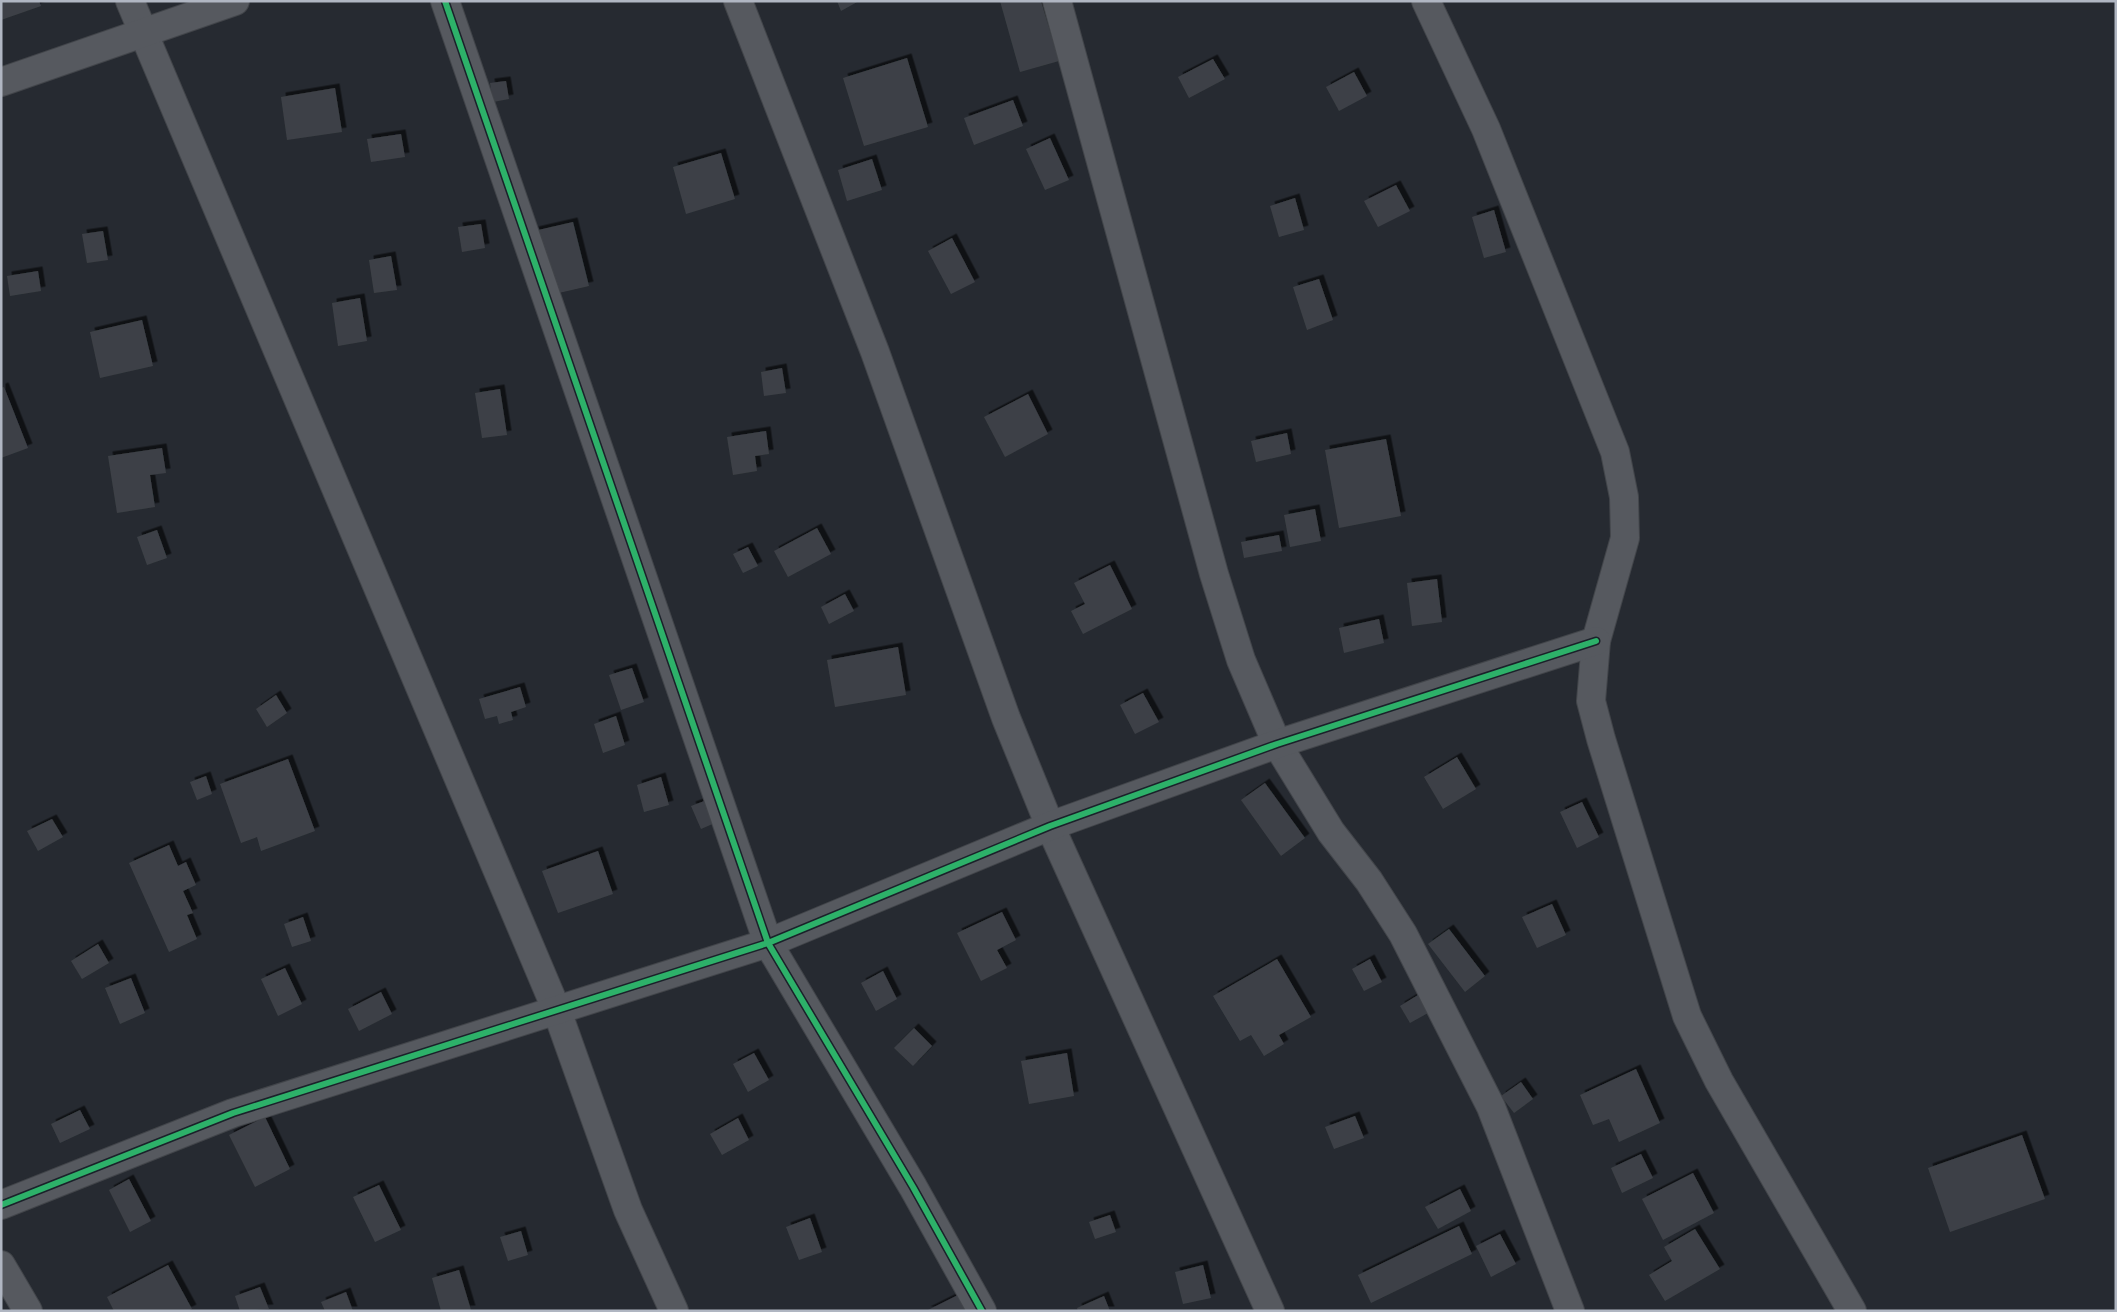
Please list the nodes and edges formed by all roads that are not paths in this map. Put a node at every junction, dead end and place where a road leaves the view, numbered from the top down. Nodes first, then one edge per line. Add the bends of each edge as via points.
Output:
1 (130, 1) edge
2 (235, 1) edge
3 (445, 1) edge
4 (738, 1) edge
5 (1057, 1) edge
6 (1426, 1) edge
7 (143, 33) junction
8 (1, 82) edge
9 (1596, 641) junction
10 (1277, 744) junction
11 (1050, 826) junction
12 (768, 943) junction
13 (557, 1011) junction
14 (1, 1205) edge
15 (1, 1265) edge
16 (28, 1311) edge
17 (674, 1311) edge
18 (982, 1311) edge
19 (1270, 1311) edge
20 (1570, 1311) edge
21 (1852, 1311) edge

1 - 7 street
2 - 7 street
3 - 12 street
4 - 11 street via 872,343 1006,718
5 - 10 street via 1214,574 1241,660
6 - 9 street via 1486,129 1615,452 1624,497 1625,538
7 - 8 street
7 - 13 street
9 - 10 street
9 - 21 street via 1590,701 1687,1016 1719,1081
10 - 11 street
10 - 20 street via 1331,832 1369,881 1403,934 1490,1107
11 - 12 street
11 - 19 street
12 - 13 street
12 - 18 street via 913,1187
13 - 14 street via 233,1113
13 - 17 street via 628,1210
15 - 16 street

